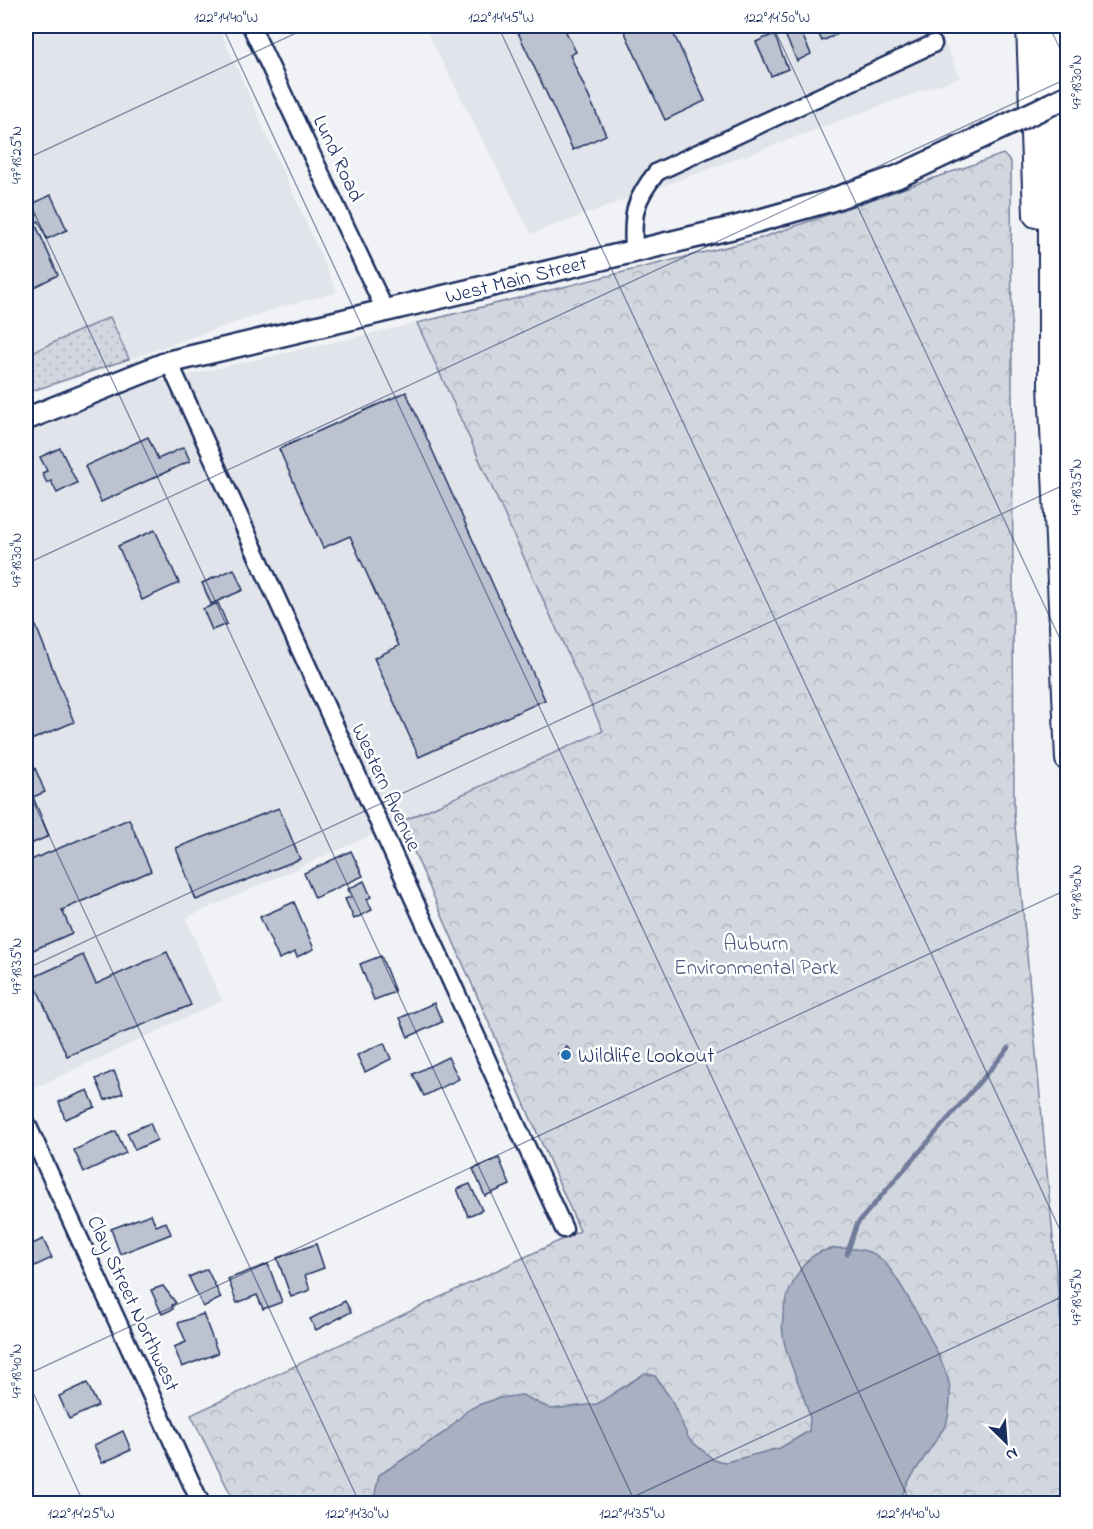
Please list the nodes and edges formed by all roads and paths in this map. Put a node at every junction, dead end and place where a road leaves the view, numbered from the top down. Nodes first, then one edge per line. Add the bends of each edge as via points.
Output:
1 (251, 26) edge
2 (1029, 26) edge
3 (1051, 26) edge
4 (933, 44) dead end
5 (1068, 96) edge
6 (634, 250) junction
7 (385, 310) junction
8 (1051, 353) junction
9 (169, 362) junction
10 (26, 419) edge
11 (1068, 759) edge
12 (26, 1122) edge
13 (564, 1229) dead end
14 (201, 1503) edge

1 - 7 street, Lund Road
2 - 8 highway via 1031,135 1041,286
3 - 8 highway
4 - 6 street via 657,172 636,204
5 - 6 main road, West Main Street, bridge via 897,177 736,227
6 - 7 main road, West Main Street
7 - 9 main road, West Main Street
8 - 11 highway
9 - 10 main road, West Main Street
9 - 13 street, Western Avenue
12 - 14 street, Clay Street Northwest

